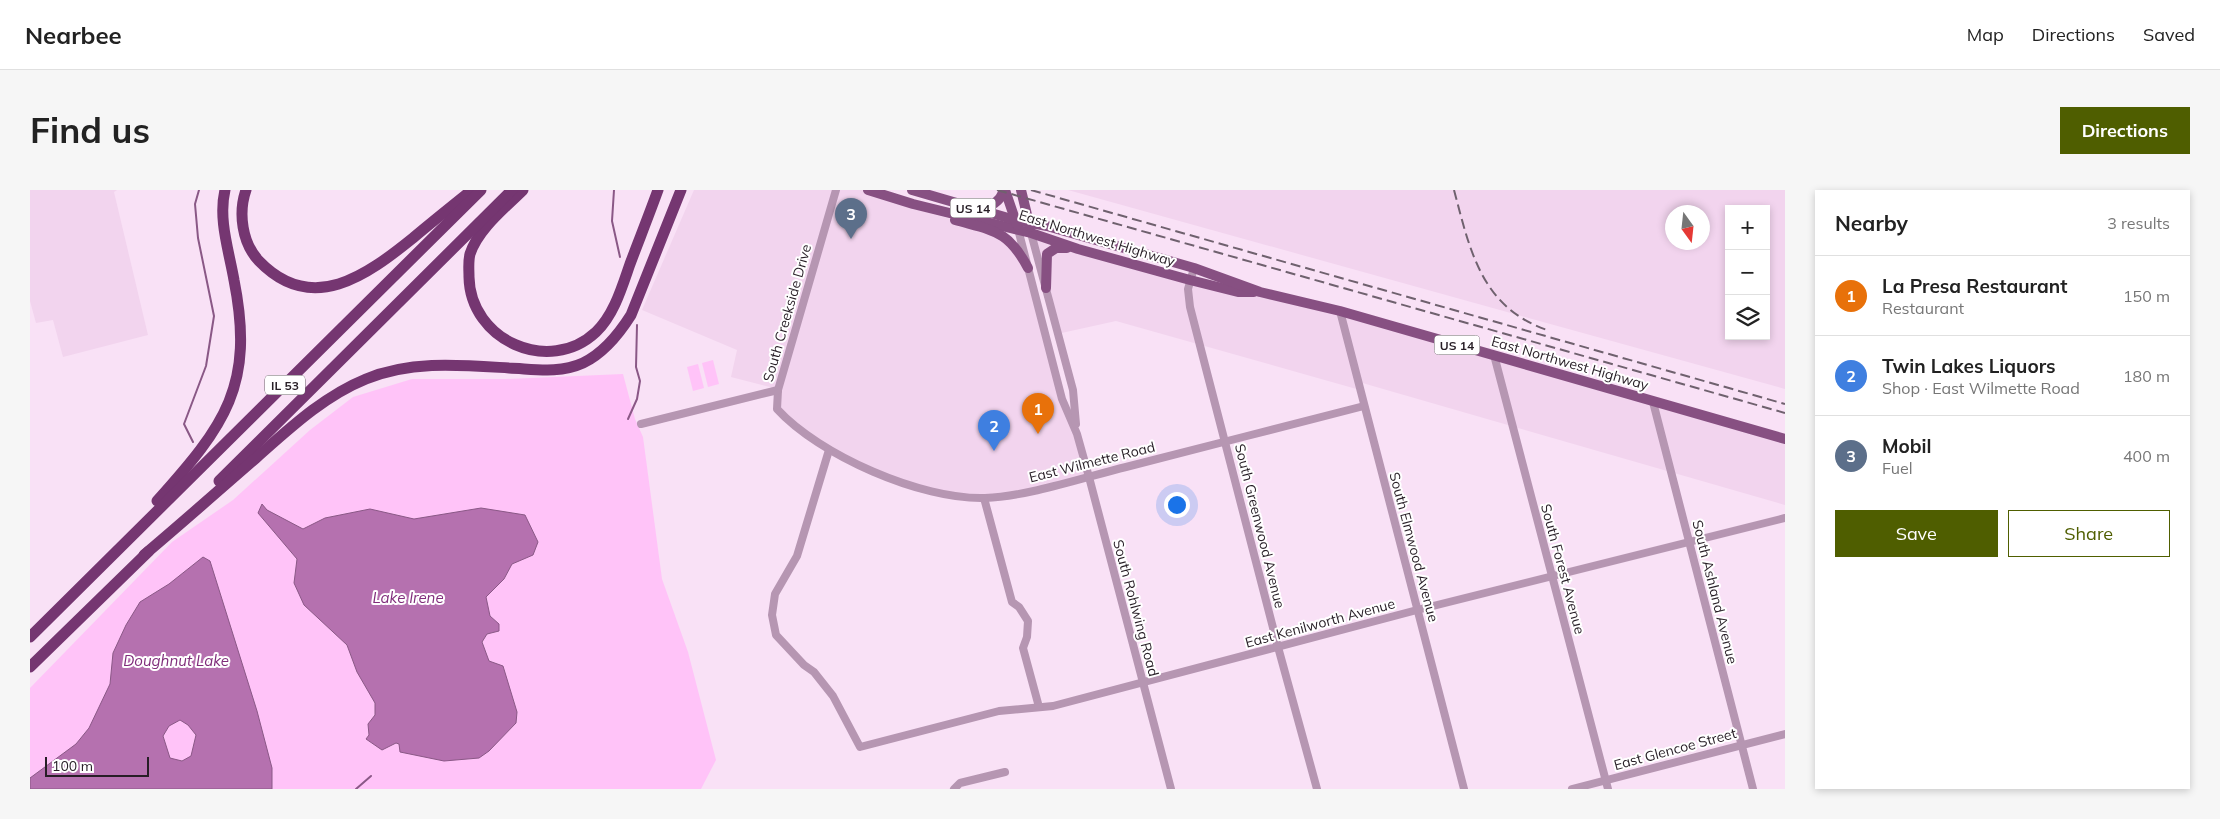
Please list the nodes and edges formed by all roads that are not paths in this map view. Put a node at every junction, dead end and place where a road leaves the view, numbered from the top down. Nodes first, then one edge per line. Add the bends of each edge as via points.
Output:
1 (225, 190) edge
2 (246, 190) edge
3 (472, 190) edge
4 (481, 190) edge
5 (512, 190) edge
6 (523, 190) edge
7 (658, 190) edge
8 (681, 190) edge
9 (836, 190) edge
10 (868, 190) edge
11 (912, 190) edge
12 (1005, 190) edge
13 (1021, 190) edge
14 (913, 204) junction
15 (961, 205) junction
16 (1017, 224) junction
17 (1030, 228) junction
18 (1078, 249) junction
19 (1028, 268) junction
20 (1194, 268) junction
21 (1190, 280) junction
22 (1046, 288) junction
23 (1260, 292) junction
24 (1340, 311) junction
25 (1494, 356) junction
26 (778, 390) junction
27 (1653, 402) junction
28 (1364, 406) junction
29 (641, 424) dead end
30 (1077, 434) junction
31 (1785, 438) edge
32 (1225, 442) junction
33 (829, 450) junction
34 (1089, 477) junction
35 (984, 498) junction
36 (1785, 518) edge
37 (1689, 542) junction
38 (144, 555) junction
39 (1552, 576) junction
40 (88, 580) junction
41 (1417, 610) junction
42 (30, 637) edge
43 (1278, 647) junction
44 (30, 667) edge
45 (1143, 682) junction
46 (1038, 707) junction
47 (1785, 734) edge
48 (1741, 744) junction
49 (1006, 772) dead end
50 (1606, 780) junction
51 (954, 789) edge
52 (1171, 789) edge
53 (1317, 789) edge
54 (1464, 789) edge
55 (1572, 789) edge
56 (1608, 789) edge
57 (1753, 789) edge

1 - 40 highway via 222,216 242,325 240,360 232,396 192,462
2 - 3 highway via 242,219 254,256 287,282 324,288 344,284 378,266
4 - 40 highway, IL 53
5 - 38 highway, IL 53
6 - 7 highway via 487,227 471,253 470,295 491,330 518,346 536,351 555,351 586,340 603,324 622,286
8 - 38 highway via 630,315 621,331 599,353 584,363 554,370 408,367 349,386 305,415
9 - 26 street, South Creekside Drive
10 - 14 main road, East Northwest Highway / US 14
11 - 15 main road, East Northwest Highway / US 14
12 - 15 main road via 1000,200 991,205
12 - 16 main road
13 - 17 main road
14 - 16 main road, East Northwest Highway / US 14
14 - 19 main road via 922,210 1000,234 1019,250
15 - 16 main road, East Northwest Highway / US 14
16 - 17 main road, East Northwest Highway / US 14
16 - 19 street, South Rohlwing Road
17 - 18 main road, East Northwest Highway / US 14
17 - 20 main road, East Northwest Highway / US 14 via 1047,226
17 - 22 street, South Rohlwing Road
18 - 21 main road, East Northwest Highway / US 14
18 - 22 main road via 1056,248 1047,254
19 - 30 street, South Rohlwing Road via 1062,399
20 - 21 street, South Greenwood Avenue
20 - 23 main road, East Northwest Highway / US 14
21 - 23 main road, East Northwest Highway / US 14 via 1238,292
21 - 32 street, South Greenwood Avenue via 1190,306
22 - 30 street, South Rohlwing Road via 1073,390
23 - 24 main road, East Northwest Highway / US 14
24 - 25 main road, East Northwest Highway / US 14
24 - 28 street, South Elmwood Avenue
25 - 27 main road, East Northwest Highway / US 14
25 - 39 street, South Forest Avenue
26 - 29 street
26 - 33 street, South Creekside Drive via 777,409 789,422
27 - 31 main road, East Northwest Highway / US 14
27 - 37 street, South Ashland Avenue
28 - 32 street, East Wilmette Road
28 - 41 street, South Elmwood Avenue
30 - 34 street, South Rohlwing Road
32 - 34 street, East Wilmette Road
32 - 43 street, South Greenwood Avenue
33 - 35 street, East Wilmette Road via 892,480 951,495
33 - 46 street, East Kenilworth Avenue via 797,556 775,594 772,615 776,635 814,672 833,696 860,747 999,711
34 - 35 street, East Wilmette Road
34 - 45 street, South Rohlwing Road
35 - 46 street via 1012,602 1028,621 1023,648
36 - 37 street, East Kenilworth Avenue
37 - 39 street, East Kenilworth Avenue
37 - 48 street, South Ashland Avenue
38 - 44 highway, IL 53
39 - 41 street, East Kenilworth Avenue
39 - 50 street, South Forest Avenue
40 - 42 highway, IL 53
41 - 43 street, East Kenilworth Avenue
41 - 54 street, South Elmwood Avenue
43 - 45 street, East Kenilworth Avenue
43 - 53 street, South Greenwood Avenue
45 - 46 street, East Kenilworth Avenue via 1053,706
45 - 52 street, South Rohlwing Road
47 - 48 street, East Glencoe Street
48 - 50 street, East Glencoe Street
48 - 57 street, South Ashland Avenue
49 - 51 street via 960,783
50 - 55 street, East Glencoe Street
50 - 56 street, South Forest Avenue

